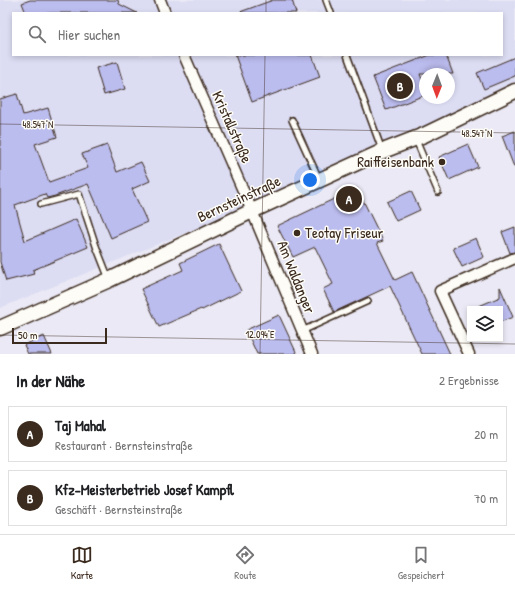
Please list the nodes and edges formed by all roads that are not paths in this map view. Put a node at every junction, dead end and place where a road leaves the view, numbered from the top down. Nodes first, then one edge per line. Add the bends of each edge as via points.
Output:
1 (160, 0) edge
2 (326, 0) edge
3 (165, 12) edge
4 (331, 12) edge
5 (184, 56) edge
6 (347, 56) edge
7 (515, 91) edge
8 (292, 120) dead end
9 (415, 139) junction
10 (382, 151) junction
11 (320, 180) junction
12 (438, 192) dead end
13 (41, 204) dead end
14 (252, 211) junction
15 (515, 258) edge
16 (109, 280) junction
17 (368, 301) dead end
18 (0, 328) edge
19 (302, 331) junction
20 (312, 354) edge
21 (469, 354) edge

1 - 3 street
2 - 4 lane
5 - 14 street, Kristallstraße
6 - 10 lane
7 - 9 street, Bernsteinstraße
8 - 11 lane
9 - 10 street, Bernsteinstraße
9 - 12 lane
10 - 11 street, Bernsteinstraße
11 - 14 street, Bernsteinstraße
13 - 16 lane via 79,194
14 - 16 street, Bernsteinstraße
14 - 19 street, Am Waldanger
15 - 21 street via 440,291
16 - 18 street, Bernsteinstraße
17 - 19 lane
19 - 20 street, Am Waldanger

